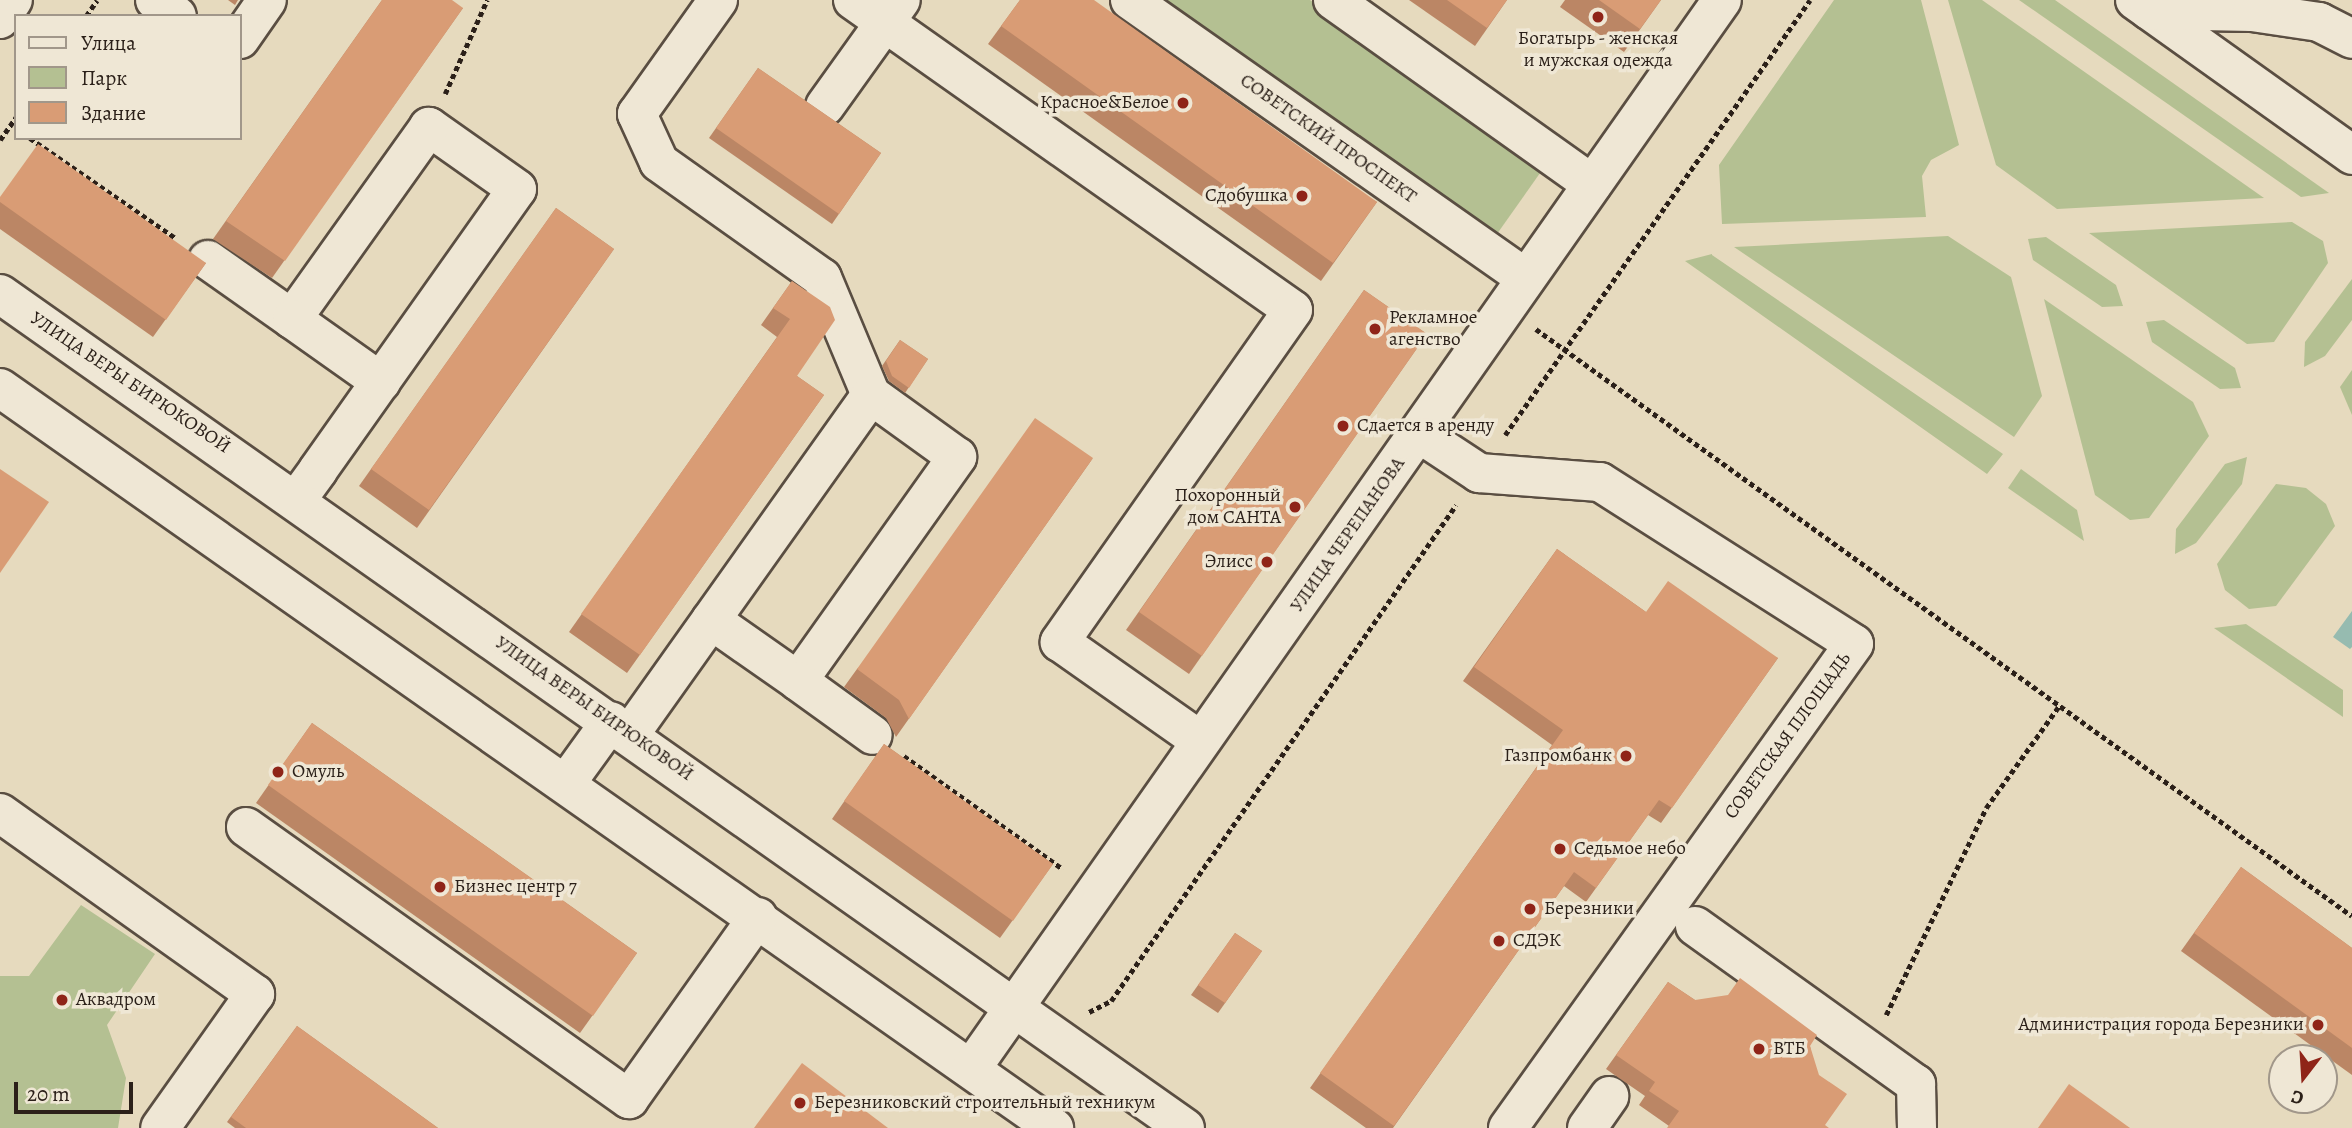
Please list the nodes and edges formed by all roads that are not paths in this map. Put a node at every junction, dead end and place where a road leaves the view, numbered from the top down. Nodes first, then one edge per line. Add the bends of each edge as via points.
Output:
1 (13, 0) edge
2 (155, 0) edge
3 (267, 0) edge
4 (718, 0) edge
5 (853, 0) edge
6 (1130, 0) edge
7 (1333, 0) edge
8 (1722, 0) edge
9 (2142, 5) edge
10 (893, 11) edge
11 (174, 14) edge
12 (0, 19) edge
13 (242, 36) edge
14 (2352, 39) edge
15 (825, 106) dead end
16 (2352, 155) edge
17 (1592, 184) junction
18 (208, 260) road end
19 (1516, 293) junction
20 (0, 294) edge
21 (292, 319) junction
22 (380, 382) junction
23 (0, 388) edge
24 (871, 396) junction
25 (1420, 434) junction
26 (298, 498) junction
27 (711, 620) junction
28 (798, 681) junction
29 (620, 727) junction
30 (873, 735) road end
31 (1201, 741) junction
32 (567, 782) junction
33 (0, 813) edge
34 (246, 827) dead end
35 (758, 917) junction
36 (1695, 926) dead end
37 (1014, 1007) junction
38 (971, 1069) junction
39 (1609, 1096) dead end
40 (627, 1113) edge
41 (166, 1126) edge
42 (1054, 1128) edge
43 (1185, 1128) edge
44 (1508, 1128) edge
45 (1587, 1128) edge
46 (1917, 1128) edge

1 - 12 street
2 - 11 street
3 - 13 street
4 - 24 street via 637,114 659,162 822,278
5 - 10 street
6 - 19 street, СОВЕТСКИЙ ПРОСПЕКТ
7 - 17 street
8 - 17 street, УЛИЦА ЧЕРЕПАНОВА
9 - 14 street via 2252,12 2319,22
9 - 16 street
10 - 15 street
10 - 31 street via 1293,310 1060,642
17 - 19 street, УЛИЦА ЧЕРЕПАНОВА
18 - 21 street
19 - 25 street, УЛИЦА ЧЕРЕПАНОВА
20 - 26 street, УЛИЦА ВЕРЫ БИРЮКОВОЙ
21 - 22 street
21 - 22 street via 429,127 517,189
22 - 26 street
23 - 32 street
24 - 27 street
24 - 28 street via 957,457
25 - 31 street, УЛИЦА ЧЕРЕПАНОВА
25 - 44 street, СОВЕТСКАЯ ПЛОЩАДЬ via 1479,473 1600,482 1854,644
26 - 29 street, УЛИЦА ВЕРЫ БИРЮКОВОЙ
27 - 28 street
27 - 29 street
28 - 30 street
29 - 32 street
29 - 37 street, УЛИЦА ВЕРЫ БИРЮКОВОЙ
31 - 37 street, УЛИЦА ЧЕРЕПАНОВА
32 - 35 street
33 - 41 street via 256,993
34 - 40 street
35 - 38 street
35 - 40 street
36 - 46 street via 1916,1084
37 - 38 street, УЛИЦА ЧЕРЕПАНОВА
37 - 43 street, УЛИЦА ВЕРЫ БИРЮКОВОЙ
38 - 42 street
39 - 45 street

